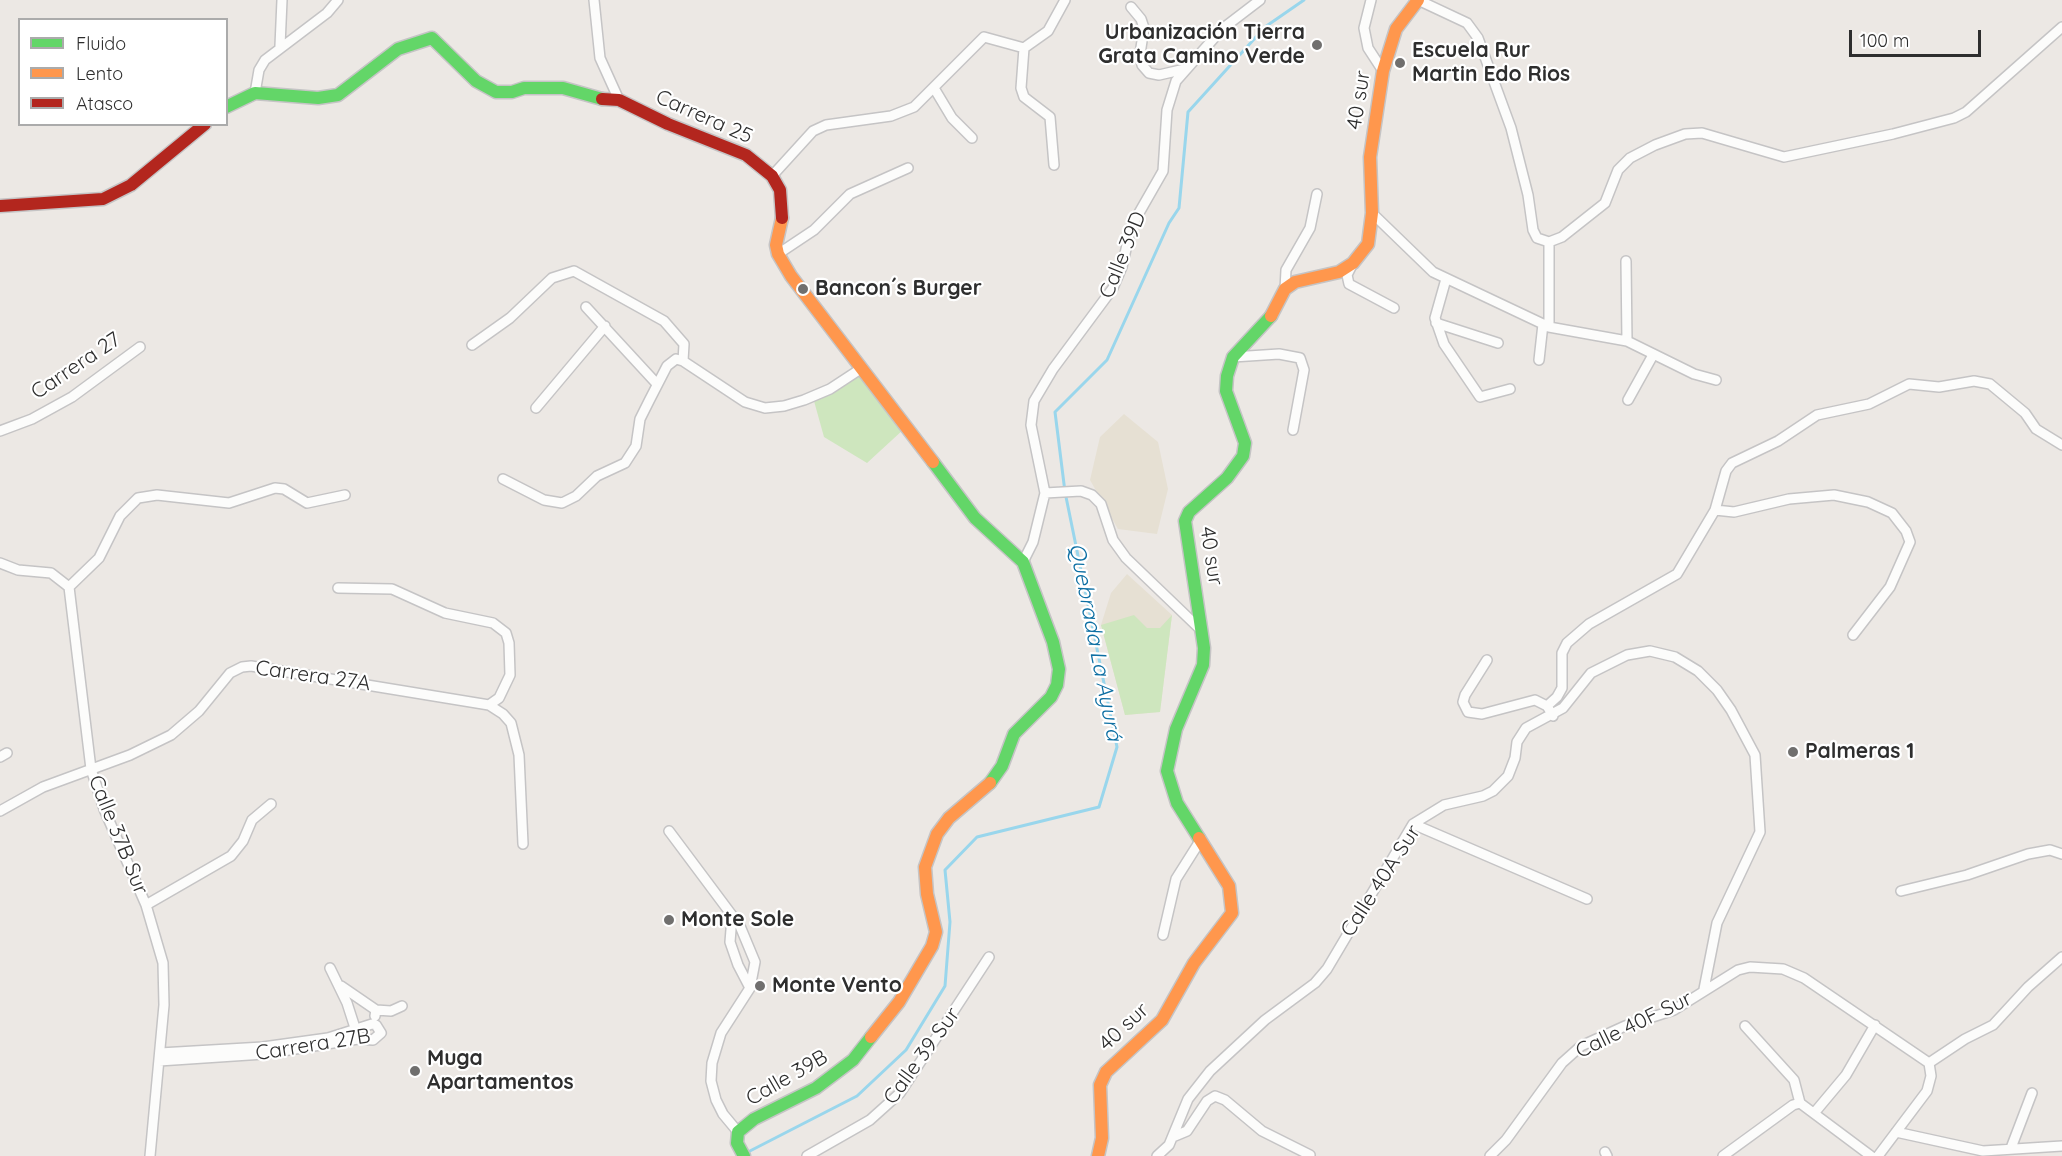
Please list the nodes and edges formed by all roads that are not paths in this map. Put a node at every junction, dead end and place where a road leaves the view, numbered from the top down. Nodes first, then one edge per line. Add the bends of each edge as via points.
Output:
1 (282, 0) edge
2 (338, 0) edge
3 (594, 0) edge
4 (1065, 0) edge
5 (1260, 0) edge
6 (1371, 0) edge
7 (1418, 0) edge
8 (1131, 7) dead end
9 (2062, 27) edge
10 (280, 46) junction
11 (1024, 48) junction
12 (1185, 69) junction
13 (1383, 71) junction
14 (934, 88) junction
15 (255, 93) junction
16 (619, 100) junction
17 (228, 106) edge
18 (191, 129) edge
19 (972, 138) dead end
20 (1054, 165) dead end
21 (908, 168) dead end
22 (772, 176) junction
23 (1317, 194) dead end
24 (0, 206) edge
25 (1372, 213) junction
26 (1549, 242) junction
27 (778, 254) junction
28 (1626, 261) dead end
29 (1353, 264) junction
30 (1446, 279) junction
31 (1285, 289) junction
32 (586, 307) dead end
33 (1394, 308) dead end
34 (1436, 323) junction
35 (605, 326) junction
36 (1546, 326) junction
37 (1627, 341) junction
38 (1498, 343) dead end
39 (472, 345) dead end
40 (140, 347) dead end
41 (1653, 355) junction
42 (1233, 357) junction
43 (1539, 360) dead end
44 (684, 361) junction
45 (862, 368) junction
46 (1716, 380) dead end
47 (657, 384) junction
48 (1510, 390) dead end
49 (1628, 400) dead end
50 (536, 408) dead end
51 (1293, 430) dead end
52 (0, 431) edge
53 (2062, 445) edge
54 (503, 479) dead end
55 (1045, 493) junction
56 (345, 495) dead end
57 (1715, 510) junction
58 (1023, 562) junction
59 (0, 563) edge
60 (69, 587) junction
61 (338, 588) dead end
62 (1203, 632) junction
63 (1853, 635) dead end
64 (1487, 660) dead end
65 (489, 705) junction
66 (1547, 706) junction
67 (1552, 716) junction
68 (92, 769) junction
69 (271, 804) dead end
70 (0, 811) edge
71 (1413, 824) junction
72 (669, 831) dead end
73 (1200, 841) junction
74 (523, 844) dead end
75 (2062, 854) edge
76 (1901, 891) dead end
77 (1587, 899) dead end
78 (146, 905) junction
79 (732, 917) junction
80 (1163, 935) dead end
81 (989, 957) dead end
82 (2062, 957) edge
83 (330, 968) dead end
84 (338, 984) junction
85 (750, 988) junction
86 (1704, 989) junction
87 (402, 1006) dead end
88 (376, 1011) junction
89 (372, 1024) junction
90 (1875, 1025) junction
91 (1745, 1026) dead end
92 (356, 1028) junction
93 (358, 1039) junction
94 (263, 1050) junction
95 (160, 1057) junction
96 (1929, 1064) junction
97 (2032, 1093) dead end
98 (1800, 1103) junction
99 (1815, 1112) junction
100 (1896, 1132) junction
101 (1174, 1136) junction
102 (738, 1138) junction
103 (2062, 1146) edge
104 (2011, 1148) junction
105 (1310, 1155) edge
106 (150, 1156) edge
107 (744, 1156) edge
108 (807, 1156) edge
109 (1098, 1156) edge
110 (1158, 1156) edge
111 (1490, 1156) edge
112 (1723, 1156) edge
113 (1871, 1156) edge
114 (1878, 1156) edge

1 - 10 street
2 - 10 street via 327,13
3 - 16 street via 600,58
4 - 11 street via 1048,31
5 - 12 street, Calle 39D via 1222,29
6 - 13 street via 1364,28 1368,48
7 - 13 street, 40 sur via 1396,29
7 - 26 street via 1467,23 1478,38 1511,128 1533,231
8 - 12 street via 1144,28 1142,65 1149,73 1159,75
9 - 26 street via 1966,112 1954,118 1784,156 1702,133 1685,134 1655,145 1630,158 1618,170 1605,203 1562,237
10 - 15 street via 259,70
11 - 14 street via 984,37
11 - 20 street via 1021,88 1024,97 1050,117
12 - 55 street, Calle 39D via 1169,97 1163,171 1131,227 1113,288 1034,401 1031,425
13 - 25 street, 40 sur via 1370,157
14 - 19 street via 952,118
14 - 22 street via 904,113 826,125 813,131
15 - 16 street, Carrera 25 via 318,98 338,94 384,58 425,38 439,42 476,81 496,92 553,88
15 - 17 street
16 - 22 street, Carrera 25 via 746,155
18 - 24 street via 130,185 103,199
21 - 27 street via 850,194 814,230
22 - 27 street via 783,201
23 - 31 street via 1310,228 1286,270
25 - 29 street, 40 sur via 1368,244
25 - 30 street via 1415,256
26 - 36 street
27 - 45 street
28 - 37 street
29 - 31 street via 1339,272 1294,282
29 - 33 street via 1347,275 1349,284
30 - 34 street via 1437,305
30 - 36 street
31 - 42 street via 1267,322
32 - 35 street
34 - 38 street
34 - 48 street via 1444,344 1476,394 1484,398
35 - 47 street
35 - 50 street
36 - 37 street
36 - 43 street
37 - 41 street
39 - 44 street via 510,318 552,278 574,271 675,330 684,344
40 - 52 street, Carrera 27 via 72,397
41 - 46 street
41 - 49 street
42 - 51 street via 1279,354 1300,358 1304,370
42 - 62 street, 40 sur via 1226,392 1245,443 1243,456 1227,478 1189,512 1185,521
44 - 45 street via 745,402 765,408 804,400
44 - 47 street via 670,362
45 - 58 street via 975,518
47 - 54 street via 640,420 632,455 626,463 597,476 570,500 554,503
53 - 57 street via 2036,429 2025,413 1990,384 1909,384 1869,404 1818,416 1732,463
55 - 58 street via 1033,542
55 - 62 street via 1081,491 1092,495 1101,504 1113,540 1126,558
56 - 60 street via 307,503 275,488 229,503 157,495 138,498 120,516 99,558
57 - 63 street via 1734,512 1789,499 1834,495 1868,502 1892,513 1910,542 1890,586
57 - 66 street via 1677,574 1589,624 1567,643 1562,653 1562,688
58 - 102 street, Calle 39B via 1053,642 1059,669 1057,685 1052,697 1014,734 1002,766 991,782 949,818 937,834 925,867 936,933 932,946 899,1002 853,1060 816,1088 754,1119
59 - 60 street via 18,570 51,573
60 - 68 street, Calle 37B Sur
61 - 65 street via 393,589 445,613 493,623 506,633 510,675 499,698
62 - 73 street, 40 sur via 1203,664 1176,729 1167,771 1177,803
64 - 66 street via 1465,695 1463,702 1468,712 1482,714 1535,700
65 - 68 street, Carrera 27A via 242,667 224,679 199,711 171,735
65 - 74 street via 511,723 516,738
66 - 67 street
67 - 71 street, Calle 40A Sur via 1534,723 1520,735 1512,767 1493,791 1444,805
67 - 86 street, Calle 40A Sur via 1591,673 1627,655 1650,651 1675,657 1698,671 1717,690 1745,733 1755,755 1760,832 1717,924
68 - 70 street, Carrera 27A via 44,787
68 - 78 street, Calle 37B Sur via 104,809
69 - 78 street via 252,820 231,856
71 - 77 street
71 - 101 street, Calle 40A Sur via 1327,969 1210,1071 1188,1099
72 - 79 street
73 - 80 street via 1176,879
73 - 109 street, 40 sur via 1229,886 1232,913 1194,963 1162,1020 1106,1071 1100,1085 1102,1138
75 - 76 street via 2050,850 2028,854 1967,875
78 - 95 street, Calle 37B Sur via 163,963
79 - 85 street via 730,942
79 - 85 street via 752,951 754,974
81 - 108 street, Calle 39 Sur via 900,1093 870,1120
82 - 96 street via 1994,1025
83 - 84 street
84 - 88 street
84 - 92 street
85 - 102 street via 721,1033 712,1063 716,1100
86 - 90 street, Calle 40F Sur via 1738,969 1783,969 1804,978
86 - 111 street, Calle 40F Sur via 1674,1010 1625,1026 1570,1054
87 - 88 street
88 - 89 street
89 - 92 street, Carrera 27B
89 - 93 street, Carrera 27B via 380,1028 379,1037
90 - 96 street
90 - 99 street via 1846,1075
91 - 98 street via 1794,1080
92 - 93 street
92 - 94 street, Carrera 27B via 328,1038
93 - 94 street, Carrera 27B
94 - 95 street, Carrera 27B
95 - 106 street, Calle 37B Sur
96 - 100 street via 1931,1076 1926,1091
97 - 104 street
98 - 99 street
98 - 112 street
99 - 113 street
100 - 104 street via 1983,1151
100 - 114 street
101 - 105 street via 1187,1131 1200,1109 1215,1096 1262,1131
101 - 110 street, Calle 40A Sur
102 - 107 street
103 - 104 street

